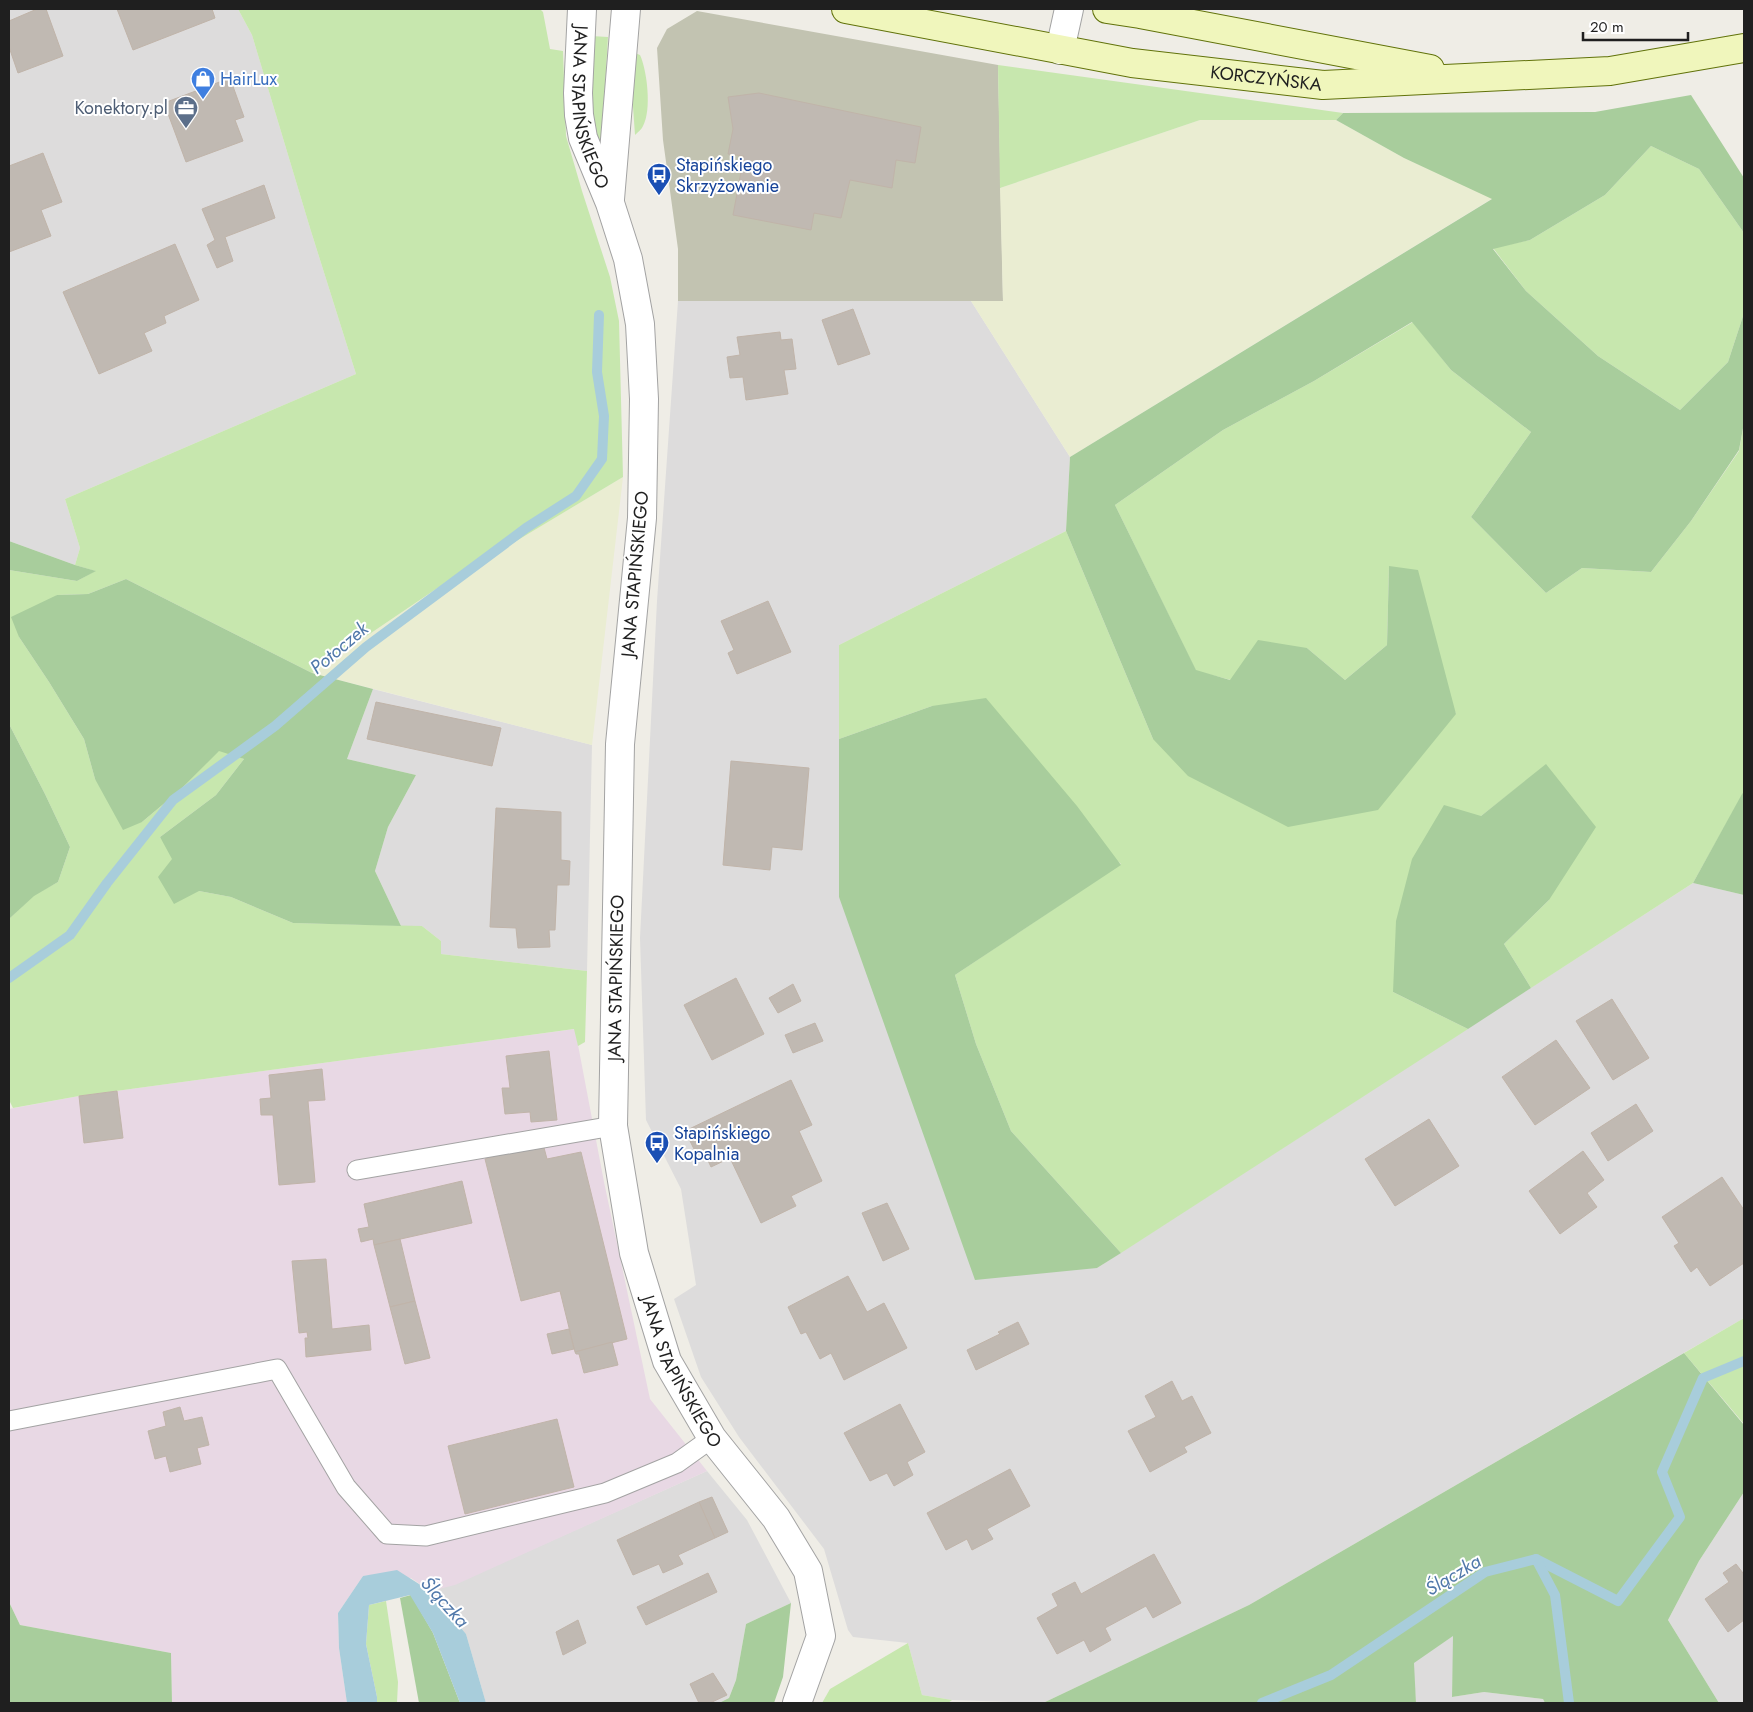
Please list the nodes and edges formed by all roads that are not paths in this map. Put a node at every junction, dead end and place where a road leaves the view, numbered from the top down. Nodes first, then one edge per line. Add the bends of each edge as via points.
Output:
1 (582, 9) edge
2 (626, 9) edge
3 (846, 9) edge
4 (1069, 9) edge
5 (1107, 9) edge
6 (1744, 48) edge
7 (1060, 50) junction
8 (1473, 78) junction
9 (610, 203) junction
10 (613, 1126) junction
11 (357, 1170) dead end
12 (9, 1421) edge
13 (712, 1438) junction
14 (797, 1703) edge

1 - 9 street, JANA STAPIŃSKIEGO via 579,115 583,138
2 - 9 street, JANA STAPIŃSKIEGO
3 - 7 main road, KORCZYŃSKA
4 - 7 street
5 - 8 main road, KORCZYŃSKA
6 - 8 main road, KORCZYŃSKA via 1610,71
7 - 8 main road, KORCZYŃSKA via 1132,63 1324,85
9 - 10 street, JANA STAPIŃSKIEGO via 635,292 644,399 641,527 620,744
10 - 11 lane
10 - 13 street, JANA STAPIŃSKIEGO via 634,1253 667,1361
12 - 13 lane via 277,1369 346,1487 387,1534 426,1536 605,1493 677,1463
13 - 14 street, JANA STAPIŃSKIEGO via 776,1518 808,1571 821,1636

